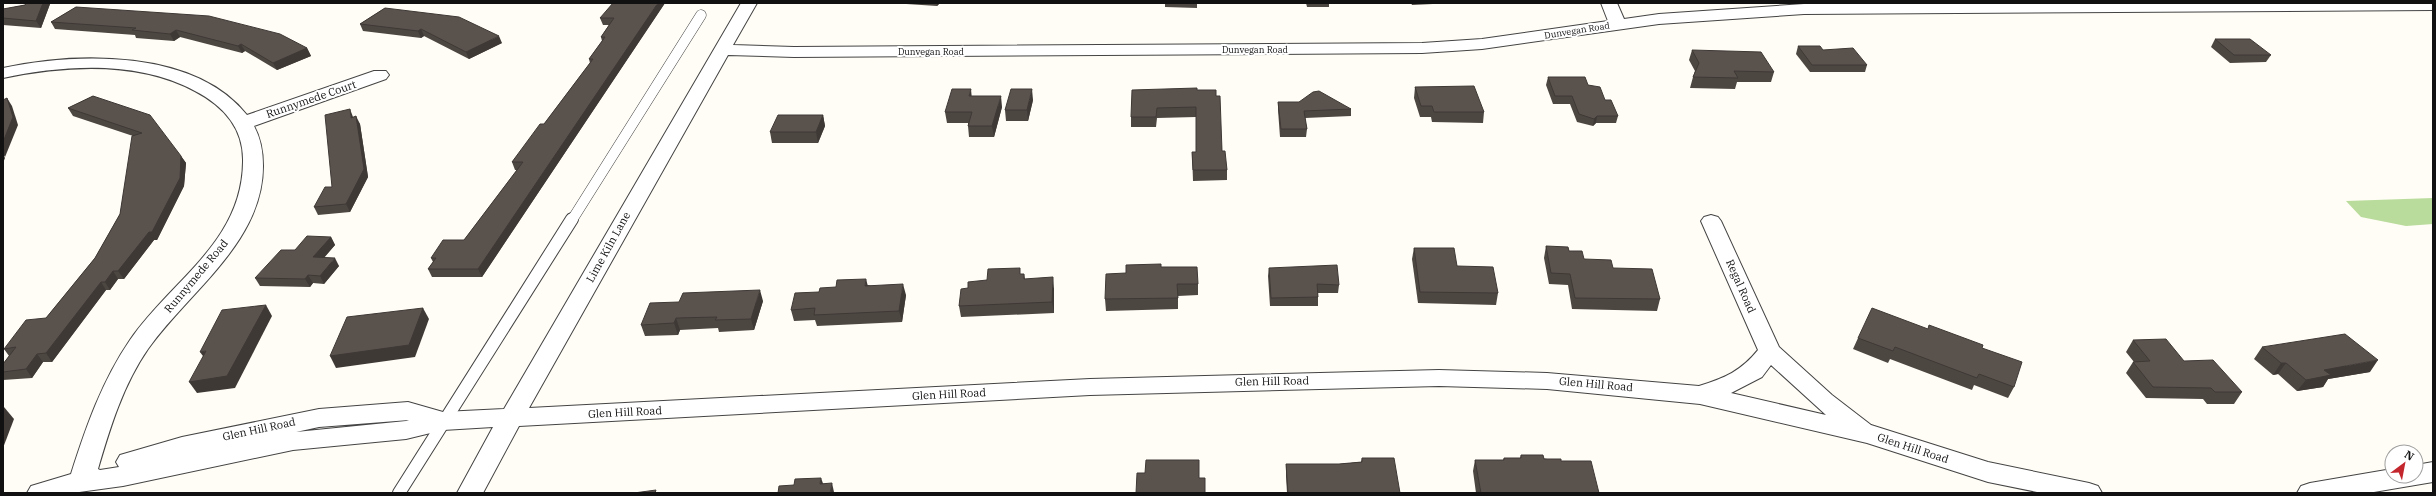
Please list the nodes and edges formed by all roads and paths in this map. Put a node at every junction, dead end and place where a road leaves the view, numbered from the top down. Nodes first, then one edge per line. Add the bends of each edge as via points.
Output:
1 (749, 3) edge
2 (1609, 3) edge
3 (2433, 5) edge
4 (701, 15) dead end
5 (1618, 24) junction
6 (722, 50) junction
7 (3, 73) edge
8 (380, 75) dead end
9 (243, 123) junction
10 (1711, 221) dead end
11 (1770, 351) junction
12 (1700, 395) junction
13 (510, 419) junction
14 (443, 421) junction
15 (1869, 434) junction
16 (2384, 480) edge
17 (81, 482) junction
18 (40, 493) edge
19 (399, 493) edge
20 (470, 493) edge
21 (2089, 493) edge
22 (2310, 493) edge

1 - 6 street, Lime Kiln Lane
2 - 5 street
3 - 5 street, Dunvegan Road via 1849,8 1750,12
4 - 14 lane
5 - 6 street, Dunvegan Road via 1482,44 1422,48 794,52
6 - 13 street, Lime Kiln Lane
7 - 9 street, Runnymede Road via 68,62 112,64 159,72 208,90 231,106
8 - 9 street, Runnymede Court
9 - 17 street, Runnymede Road via 252,140 255,167 247,203 238,223 222,248 136,350 104,409
10 - 11 street, Regal Road
11 - 12 street via 1754,371 1727,386
11 - 15 street, Regal Road via 1824,401
12 - 13 street, Glen Hill Road via 1548,381 1439,378 1266,381 1090,387
12 - 15 street, Glen Hill Road
13 - 14 street, Glen Hill Road
13 - 20 street, Lime Kiln Lane
14 - 17 street, Glen Hill Road via 406,430 350,424 293,441 220,446 123,476
14 - 19 lane
15 - 21 street, Glen Hill Road via 1988,472
16 - 22 street
17 - 18 street, Glen Hill Road

